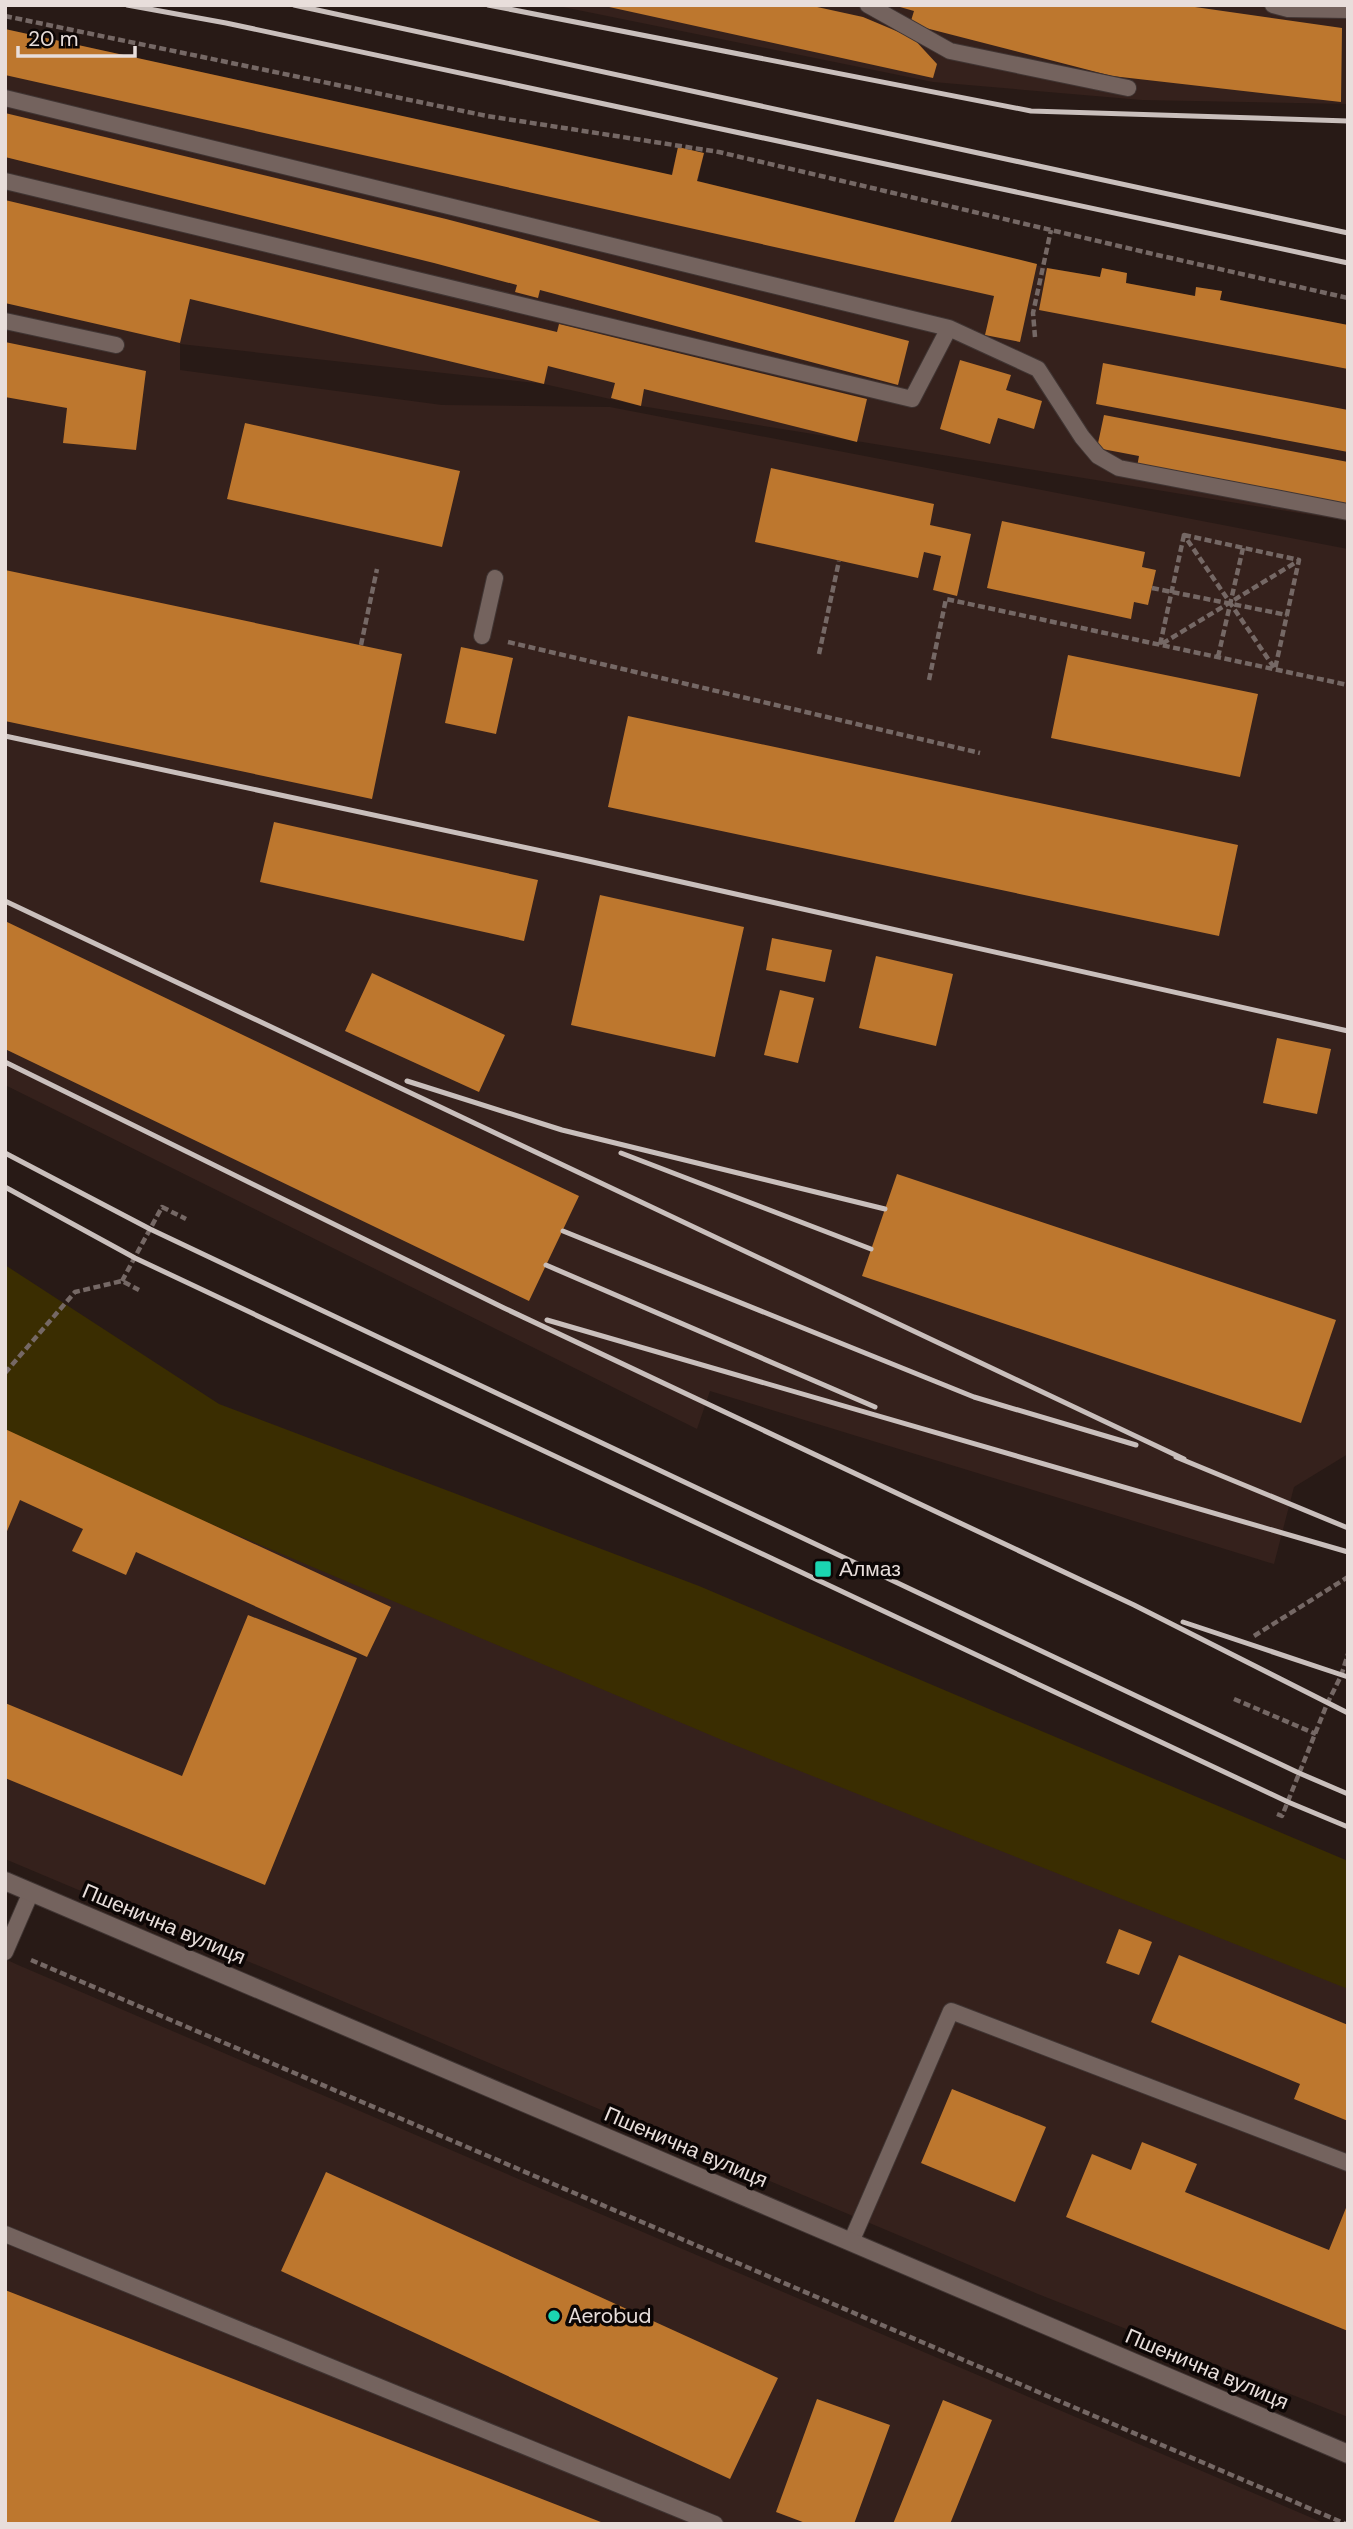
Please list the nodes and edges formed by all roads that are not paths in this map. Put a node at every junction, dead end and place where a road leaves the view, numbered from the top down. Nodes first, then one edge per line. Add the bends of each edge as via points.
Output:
1 (868, 5) edge
2 (1273, 5) edge
3 (1348, 10) edge
4 (1128, 88) dead end
5 (5, 98) edge
6 (5, 181) edge
7 (5, 321) edge
8 (948, 328) junction
9 (116, 345) dead end
10 (1348, 512) edge
11 (495, 578) dead end
12 (482, 635) road end
13 (5, 1881) edge
14 (31, 1892) junction
15 (6, 1951) edge
16 (1348, 2163) edge
17 (5, 2234) edge
18 (851, 2242) junction
19 (1348, 2454) edge
20 (715, 2524) edge

1 - 4 lane via 950,51
2 - 3 lane
5 - 8 lane
6 - 8 lane via 912,399
7 - 9 lane
8 - 10 lane via 1038,369 1082,437 1098,456 1119,468
11 - 12 lane
13 - 14 street, Пшенична вулиця
14 - 15 lane
14 - 18 street, Пшенична вулиця
16 - 18 lane via 951,2011
17 - 20 lane
18 - 19 street, Пшенична вулиця

